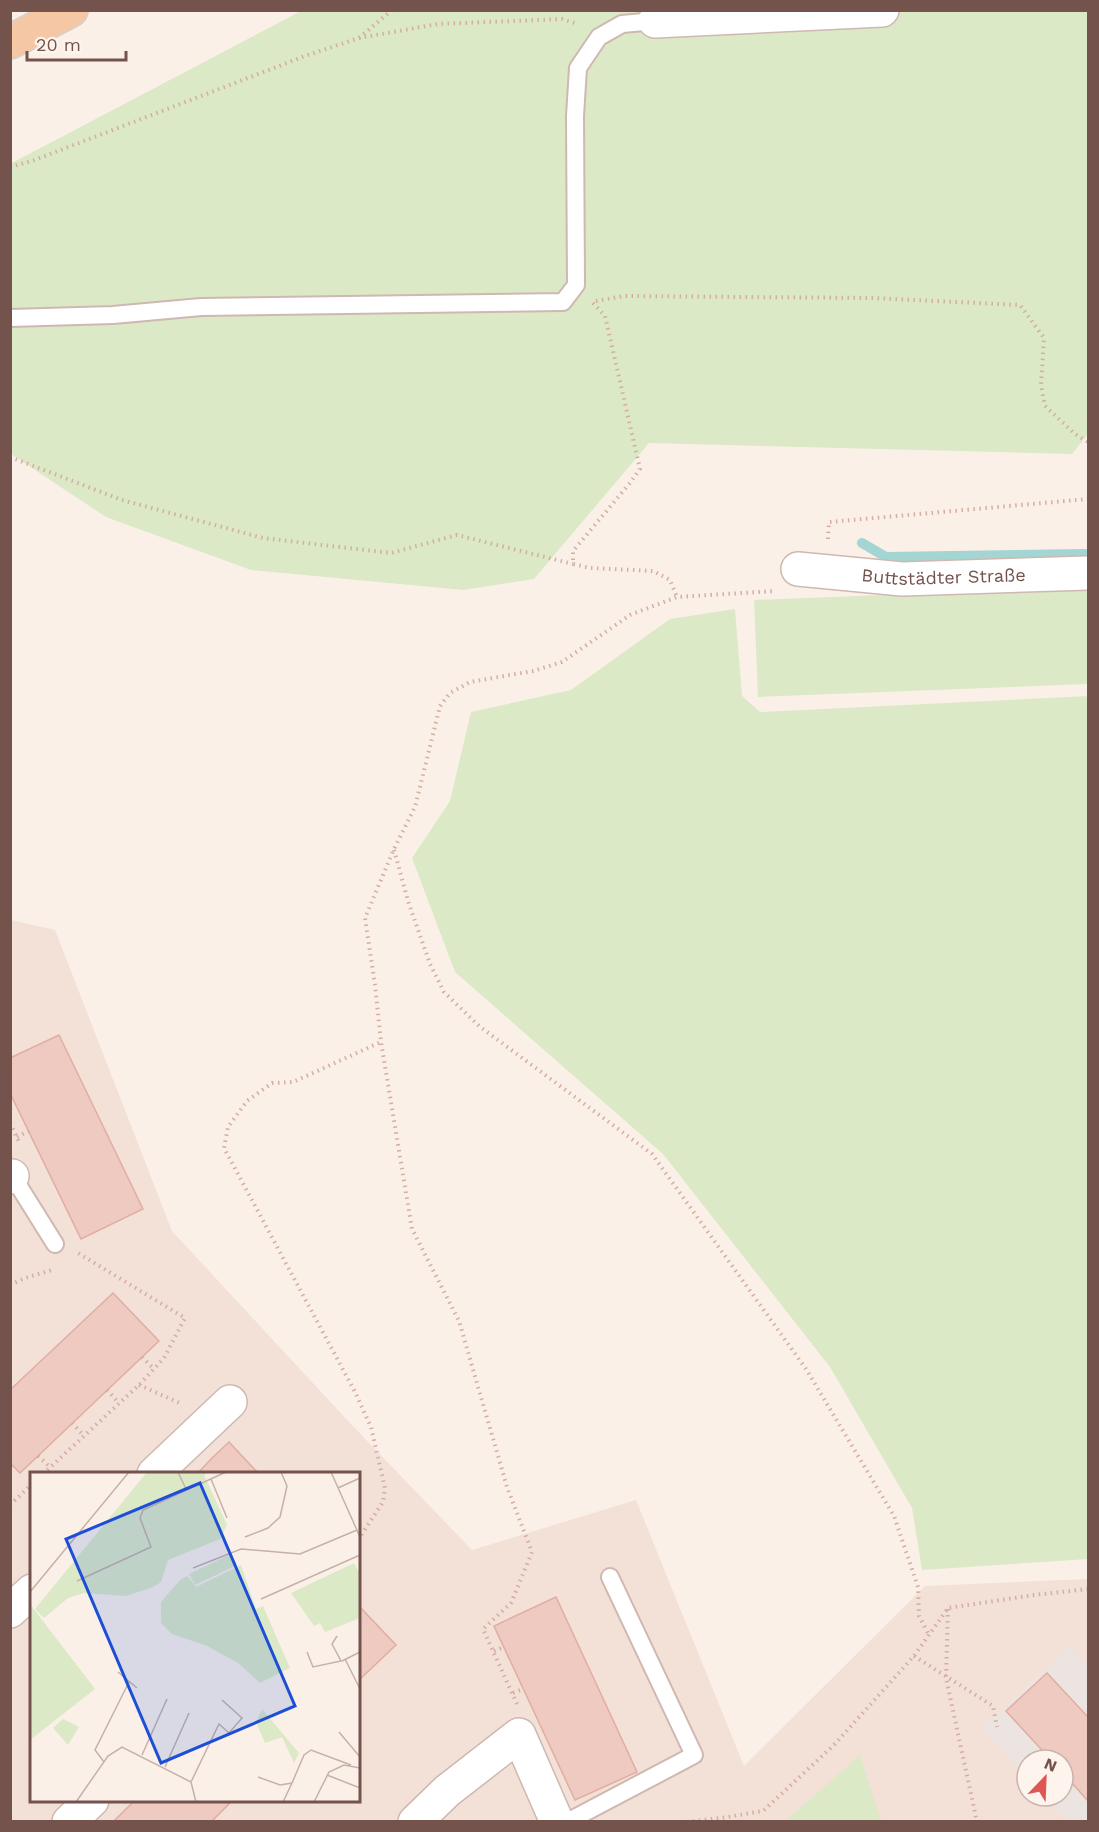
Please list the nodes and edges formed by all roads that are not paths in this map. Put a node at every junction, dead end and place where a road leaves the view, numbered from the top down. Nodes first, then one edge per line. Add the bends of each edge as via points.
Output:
1 (71, 10) edge
2 (882, 10) edge
3 (655, 21) joint
4 (10, 42) edge
5 (10, 318) edge
6 (813, 570) road end
7 (1089, 573) edge
8 (14, 1168) edge
9 (55, 1244) dead end
10 (222, 1410) road end
11 (155, 1472) edge
12 (610, 1577) dead end
13 (30, 1593) edge
14 (10, 1611) edge
15 (90, 1802) edge
16 (69, 1821) edge
17 (415, 1821) edge
18 (557, 1821) edge
19 (567, 1821) edge

1 - 4 main road
2 - 3 street
3 - 5 lane via 622,24 598,37 578,68 576,285 563,302 201,307
6 - 7 street, Buttstädter Straße via 902,579
8 - 9 lane
10 - 11 street
12 - 19 lane via 694,1755
13 - 14 street
15 - 16 street
17 - 18 street via 519,1735

